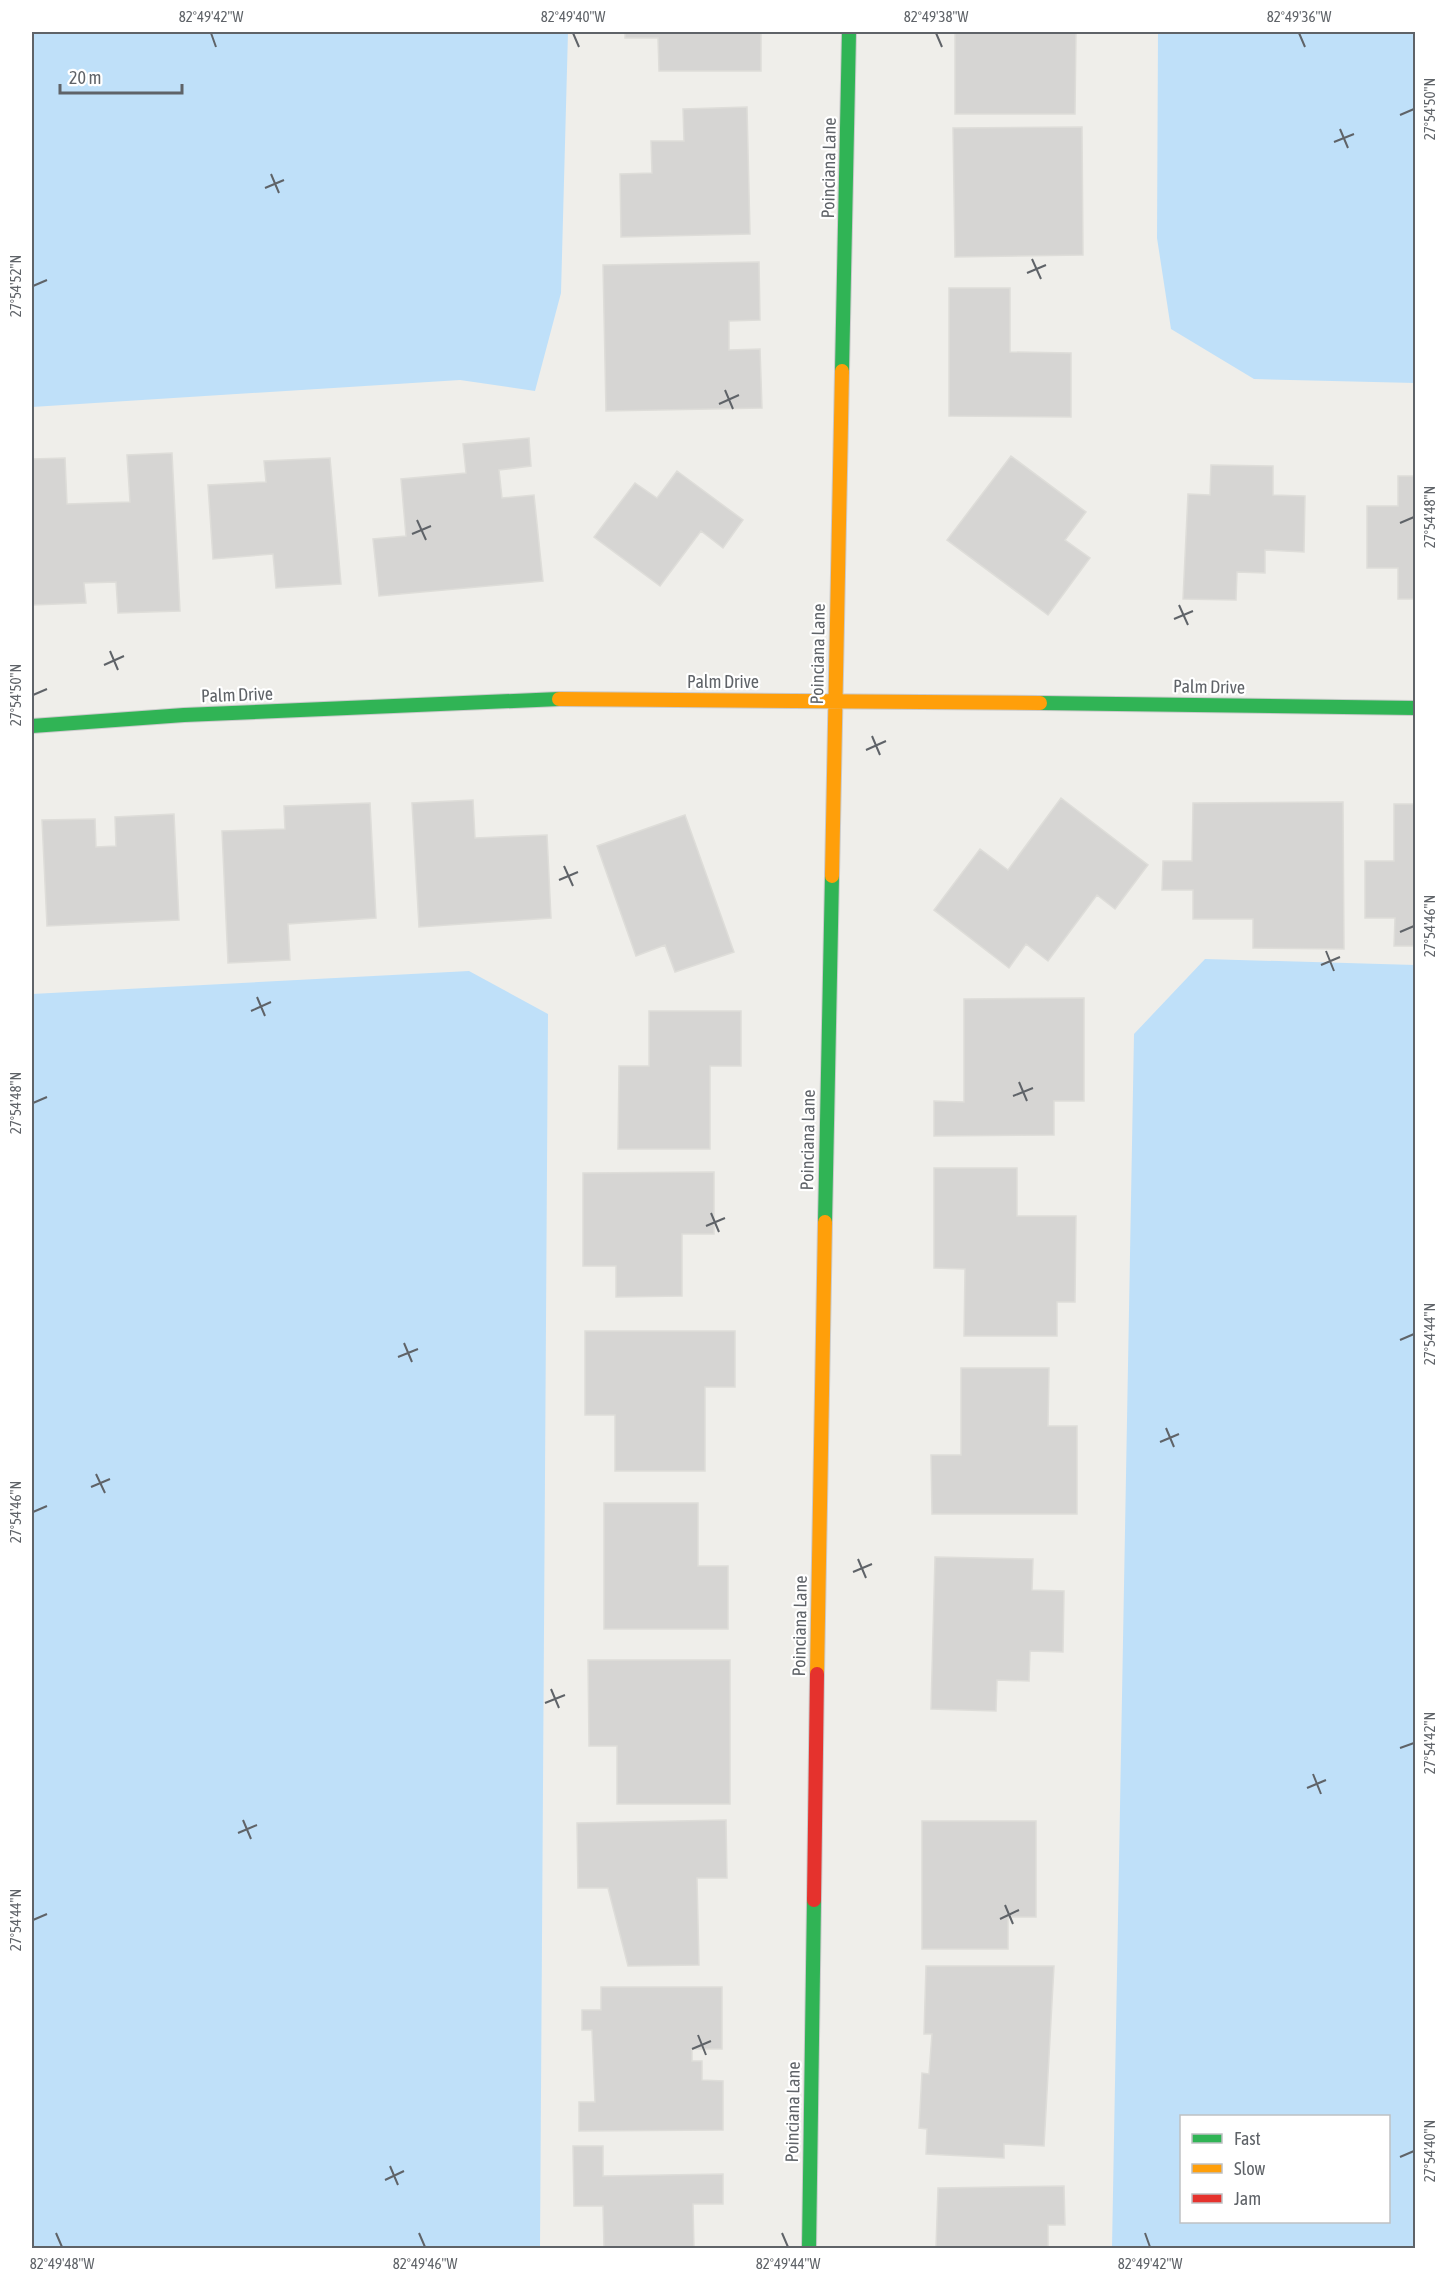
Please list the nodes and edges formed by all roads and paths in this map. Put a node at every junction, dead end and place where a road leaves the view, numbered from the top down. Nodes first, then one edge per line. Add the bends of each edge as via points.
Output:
1 (849, 32) edge
2 (834, 700) junction
3 (1416, 708) edge
4 (32, 726) edge
5 (810, 2248) edge

1 - 2 street, Poinciana Lane
2 - 3 street, Palm Drive
2 - 4 street, Palm Drive via 554,699 184,715
2 - 5 street, Poinciana Lane

